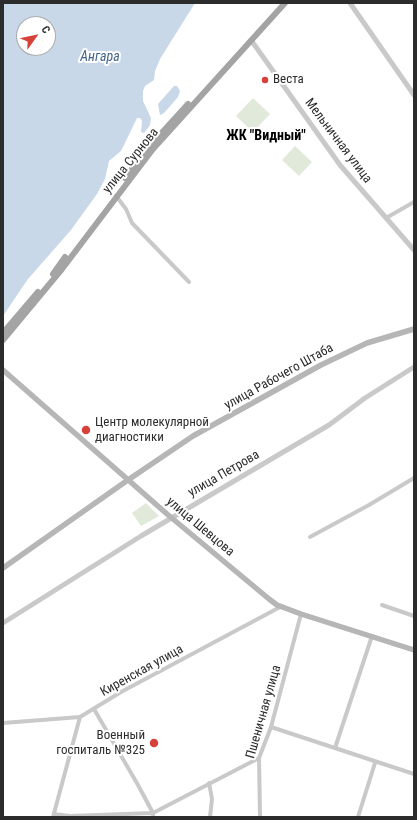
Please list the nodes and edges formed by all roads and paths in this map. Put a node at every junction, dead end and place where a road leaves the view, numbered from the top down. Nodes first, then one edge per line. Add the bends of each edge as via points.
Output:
1 (281, 3) edge
2 (285, 3) edge
3 (350, 3) edge
4 (251, 40) junction
5 (414, 95) edge
6 (116, 196) junction
7 (414, 202) edge
8 (386, 218) junction
9 (412, 244) edge
10 (414, 250) edge
11 (189, 282) dead end
12 (414, 328) edge
13 (3, 333) edge
14 (3, 340) edge
15 (414, 367) edge
16 (3, 370) edge
17 (414, 478) edge
18 (128, 480) junction
19 (171, 518) junction
20 (310, 537) dead end
21 (3, 568) edge
22 (382, 605) dead end
23 (282, 606) junction
24 (301, 614) junction
25 (414, 616) edge
26 (3, 623) edge
27 (372, 636) junction
28 (414, 650) edge
29 (94, 709) junction
30 (80, 717) junction
31 (3, 723) edge
32 (271, 727) junction
33 (336, 748) junction
34 (259, 758) junction
35 (375, 762) junction
36 (414, 774) edge
37 (210, 783) junction
38 (153, 815) edge
39 (54, 816) edge
40 (210, 817) edge
41 (260, 817) edge
42 (358, 817) edge

1 - 13 main road, улица Сурнова via 147,149 50,277
2 - 4 main road, улица Сурнова
3 - 5 street
4 - 6 main road, улица Сурнова via 153,149
4 - 8 street, Мельничная улица via 340,165
6 - 11 street via 132,223
6 - 14 main road, улица Сурнова via 62,269
7 - 8 street
8 - 9 street, Мельничная улица
9 - 10 street, Мельничная улица
12 - 18 main road, улица Рабочего Штаба via 367,343 321,365 193,436
15 - 19 street, улица Петрова via 365,398 330,425
16 - 18 main road, улица Шевцова
17 - 20 street
18 - 19 main road, улица Шевцова
18 - 21 main road, улица Рабочего Штаба
19 - 23 main road, улица Шевцова via 269,599
19 - 26 street, улица Петрова
22 - 25 street
23 - 24 main road, улица Шевцова
23 - 29 street, Киренская улица
24 - 27 main road, улица Шевцова
24 - 32 street, Пшеничная улица
27 - 28 main road, улица Шевцова
27 - 33 street
29 - 30 street, Киренская улица
29 - 38 street via 124,758
30 - 31 street, Киренская улица
30 - 39 street
32 - 33 street
32 - 34 street, Пшеничная улица
33 - 35 street
34 - 37 street
34 - 41 street, Пшеничная улица
35 - 36 street
35 - 42 street
37 - 38 street
37 - 40 street
38 - 39 street

